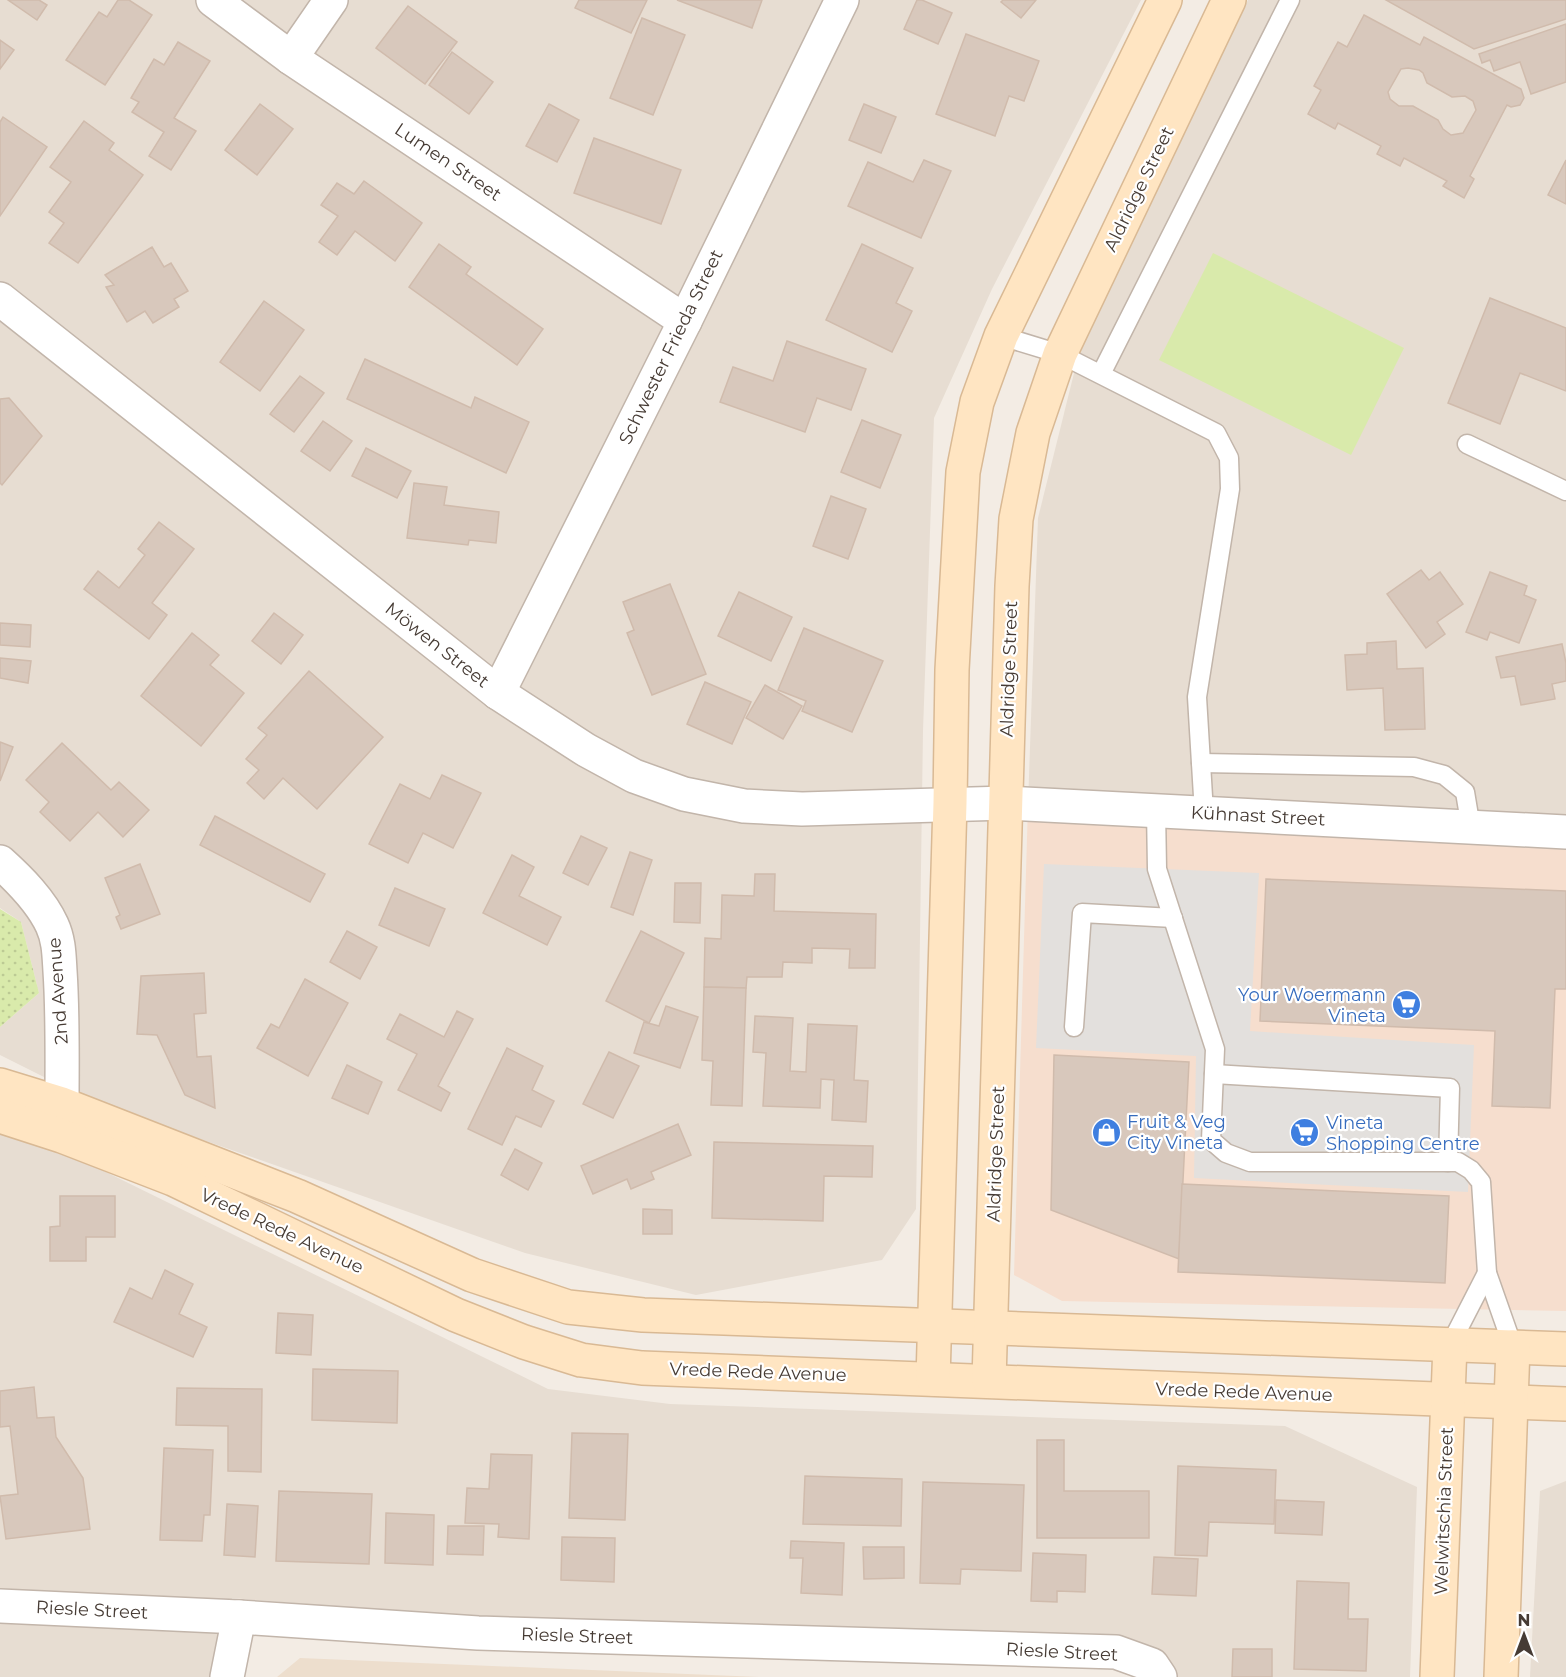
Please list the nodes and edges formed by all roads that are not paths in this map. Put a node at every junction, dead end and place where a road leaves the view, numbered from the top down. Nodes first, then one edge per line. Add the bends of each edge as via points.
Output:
1 (213, 0) edge
2 (331, 0) edge
3 (842, 0) edge
4 (1165, 0) edge
5 (1229, 0) edge
6 (1290, 0) edge
7 (291, 58) junction
8 (0, 299) edge
9 (685, 321) junction
10 (1001, 336) junction
11 (1060, 354) junction
12 (1101, 374) junction
13 (1467, 444) dead end
14 (1566, 491) edge
15 (498, 693) junction
16 (1201, 763) junction
17 (950, 803) junction
18 (1006, 803) junction
19 (1156, 810) junction
20 (1204, 813) junction
21 (1471, 828) junction
22 (1566, 832) edge
23 (0, 862) edge
24 (1173, 918) junction
25 (1074, 1027) dead end
26 (1214, 1074) junction
27 (0, 1085) edge
28 (62, 1104) junction
29 (0, 1116) edge
30 (1448, 1162) junction
31 (1487, 1274) junction
32 (472, 1275) junction
33 (456, 1315) junction
34 (934, 1325) junction
35 (991, 1327) junction
36 (1450, 1345) junction
37 (1513, 1347) junction
38 (1566, 1349) edge
39 (933, 1379) junction
40 (989, 1382) junction
41 (1448, 1400) junction
42 (1511, 1402) junction
43 (1566, 1404) edge
44 (0, 1606) edge
45 (239, 1617) junction
46 (1156, 1671) edge
47 (227, 1677) edge
48 (1437, 1677) edge
49 (1501, 1677) edge

1 - 7 street, Lumen Street
2 - 7 street
3 - 9 street, Schwester Frieda Street
4 - 10 street
5 - 11 street, Aldridge Street
6 - 12 lane
7 - 9 street, Lumen Street
8 - 15 street, Möwen Street
9 - 15 street, Schwester Frieda Street
10 - 11 lane
10 - 17 street via 977,402 963,472 952,670
11 - 12 lane
11 - 18 street, Aldridge Street via 1032,433 1016,519
12 - 16 lane via 1216,433 1229,458 1230,489 1197,696
13 - 14 lane
15 - 17 street, Möwen Street via 586,750 634,776 684,794 744,806 802,809
16 - 20 lane
16 - 21 lane via 1414,766 1444,775 1465,792
17 - 18 street, Kühnast Street
17 - 34 street
18 - 19 street, Kühnast Street
18 - 35 street, Aldridge Street
19 - 20 street, Kühnast Street
19 - 24 lane via 1157,869
20 - 21 street, Kühnast Street
21 - 22 street, Kühnast Street
23 - 28 street, 2nd Avenue via 45,912 58,944
24 - 25 lane via 1082,913
24 - 26 lane via 1215,1049
26 - 30 lane via 1211,1140 1226,1153 1250,1162
26 - 30 lane via 1450,1088
27 - 28 street, Vrede Rede Avenue
28 - 32 street, Vrede Rede Avenue via 297,1196
29 - 33 street, Vrede Rede Avenue via 173,1179
30 - 31 lane via 1458,1162 1481,1182
31 - 36 lane
31 - 37 lane
32 - 33 street
32 - 34 street, Vrede Rede Avenue via 568,1307 643,1315
33 - 39 street, Vrede Rede Avenue via 524,1342 591,1361 642,1368
34 - 35 street, Vrede Rede Avenue
34 - 39 street
35 - 36 street, Vrede Rede Avenue
35 - 40 street, Aldridge Street
36 - 37 street, Vrede Rede Avenue
36 - 41 street, Welwitschia Street
37 - 38 street, Vrede Rede Avenue
37 - 42 street
39 - 40 street, Vrede Rede Avenue
40 - 41 street, Vrede Rede Avenue
41 - 42 street, Vrede Rede Avenue
41 - 48 street, Welwitschia Street
42 - 43 street, Vrede Rede Avenue
42 - 49 street
44 - 45 street, Riesle Street
45 - 46 street, Riesle Street via 478,1633 1116,1652
45 - 47 street

